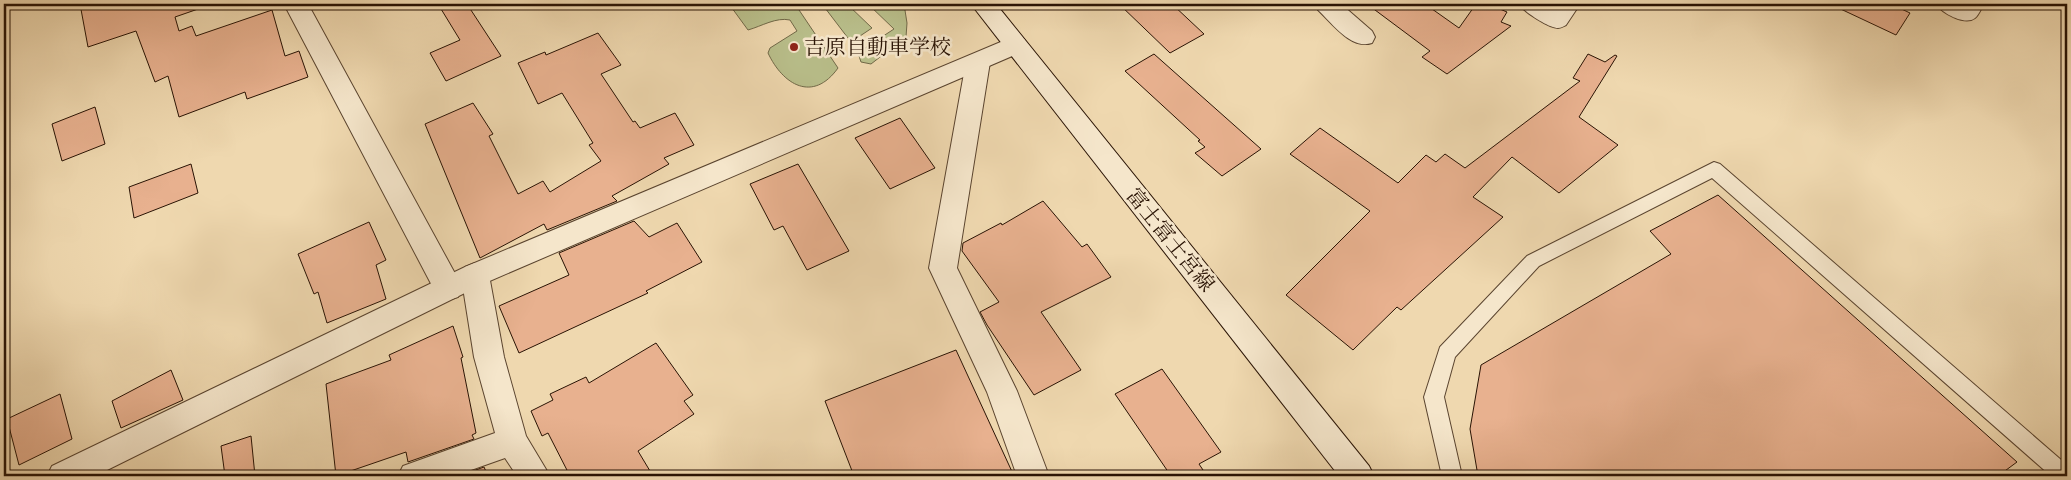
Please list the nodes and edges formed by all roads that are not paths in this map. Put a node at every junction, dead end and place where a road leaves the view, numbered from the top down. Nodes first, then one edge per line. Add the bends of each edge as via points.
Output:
1 (296, 4) edge
2 (983, 4) edge
3 (1326, 4) edge
4 (1531, 4) edge
5 (1568, 4) edge
6 (1948, 4) edge
7 (1972, 4) edge
8 (1364, 37) dead end
9 (1015, 46) junction
10 (978, 62) junction
11 (475, 275) junction
12 (448, 288) junction
13 (512, 441) junction
14 (63, 476) edge
15 (414, 476) edge
16 (534, 476) edge
17 (1033, 476) edge
18 (1358, 476) edge
19 (1452, 476) edge
20 (2065, 476) edge

1 - 12 street
2 - 9 street, 富士富士宮線
3 - 8 street
4 - 5 street via 1558,19
6 - 7 street via 1966,12
9 - 10 street
9 - 18 street, 富士富士宮線
10 - 11 street
10 - 17 street via 943,268 1002,391
11 - 12 street
11 - 13 street via 489,357
12 - 14 street
13 - 15 street
13 - 16 street
19 - 20 lane via 1434,397 1447,353 1533,261 1714,169

